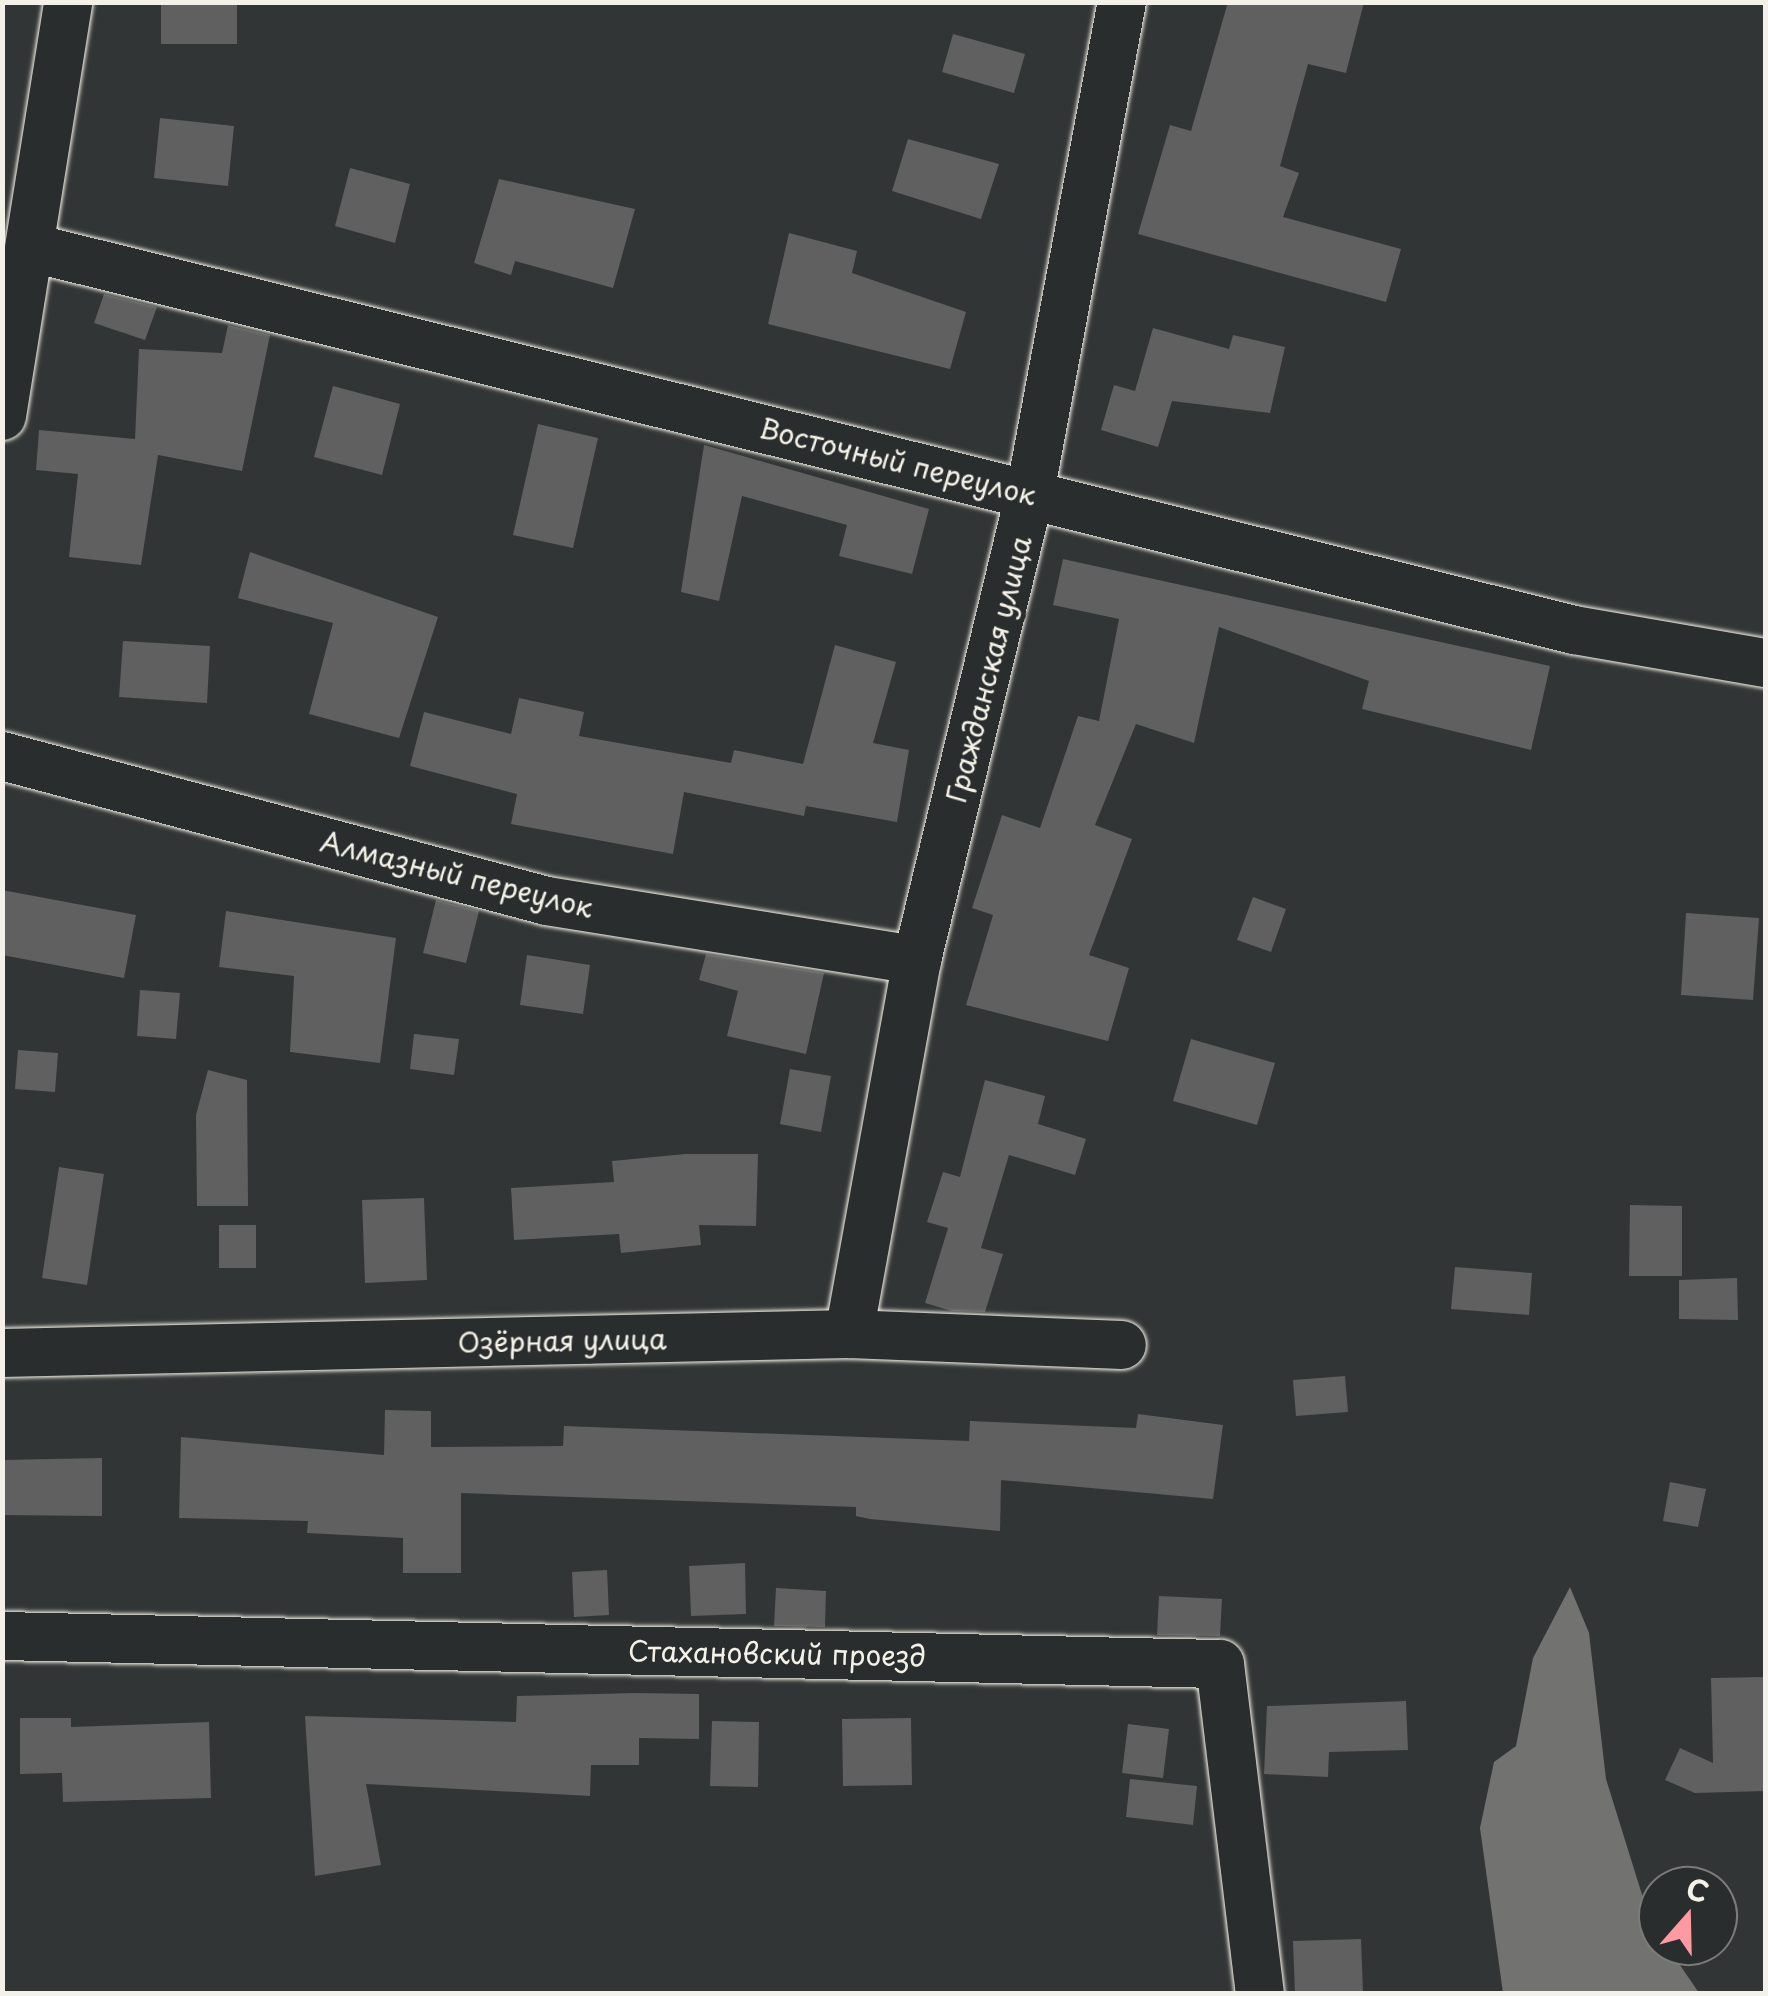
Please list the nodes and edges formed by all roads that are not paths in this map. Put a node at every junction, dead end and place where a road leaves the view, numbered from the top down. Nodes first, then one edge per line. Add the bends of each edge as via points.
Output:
1 (68, 2) edge
2 (1122, 2) edge
3 (32, 248) junction
4 (2, 416) edge
5 (1030, 493) junction
6 (1766, 663) edge
7 (2, 756) edge
8 (918, 960) junction
9 (849, 1334) junction
10 (1122, 1344) dead end
11 (2, 1353) edge
12 (2, 1636) edge
13 (1260, 1994) edge

1 - 3 street
2 - 5 street, Гражданская улица
3 - 4 street
3 - 5 street, Восточный переулок
5 - 6 street, Восточный переулок via 1574,630
5 - 8 street, Гражданская улица
7 - 8 street, Алмазный переулок via 546,901
8 - 9 street, Гражданская улица
9 - 10 street, Озёрная улица
9 - 11 street, Озёрная улица
12 - 13 street, Стахановский проезд via 1220,1664

